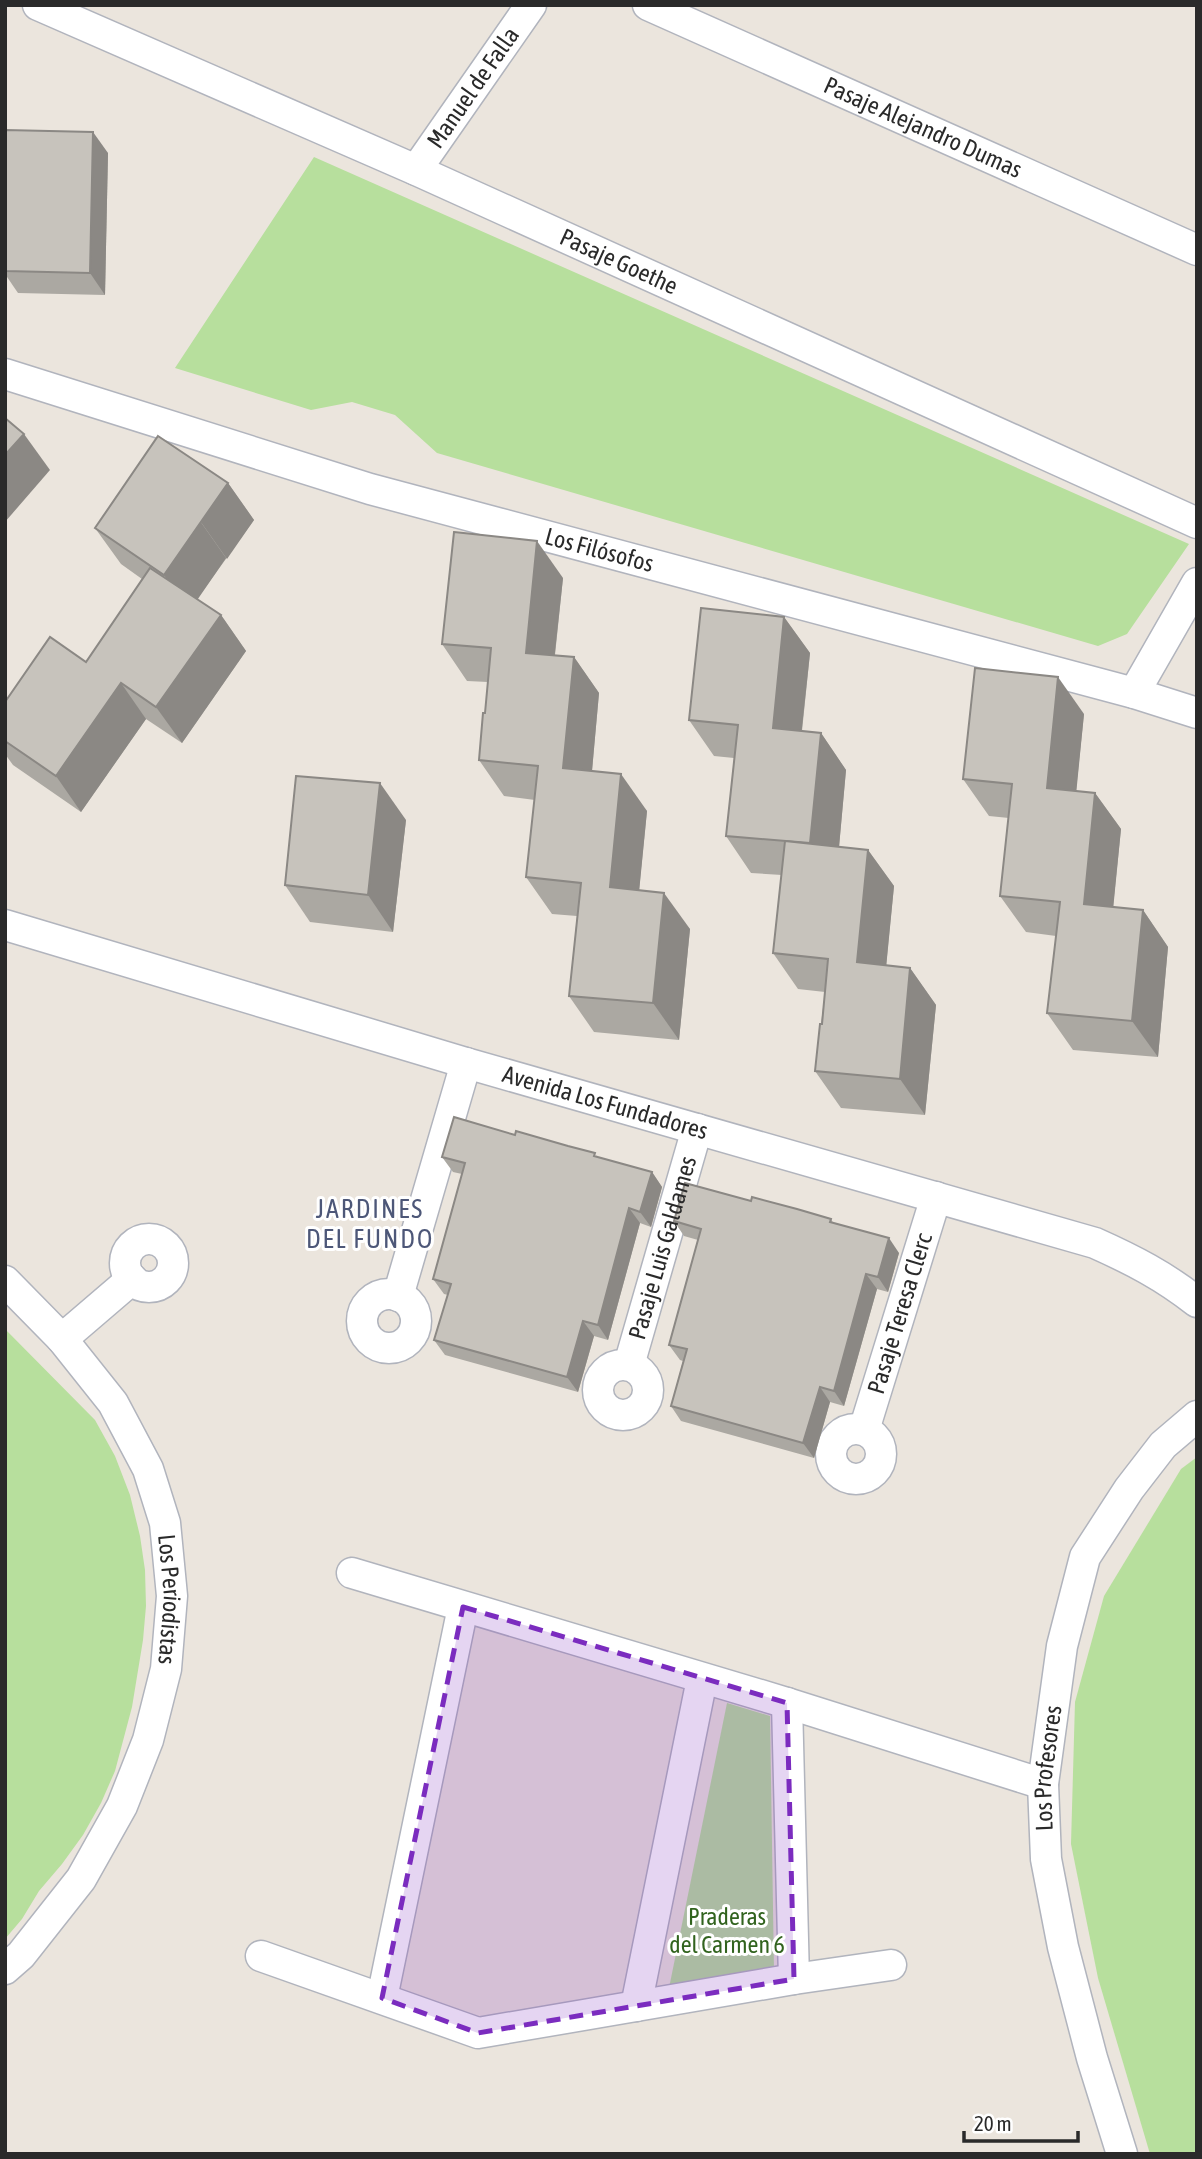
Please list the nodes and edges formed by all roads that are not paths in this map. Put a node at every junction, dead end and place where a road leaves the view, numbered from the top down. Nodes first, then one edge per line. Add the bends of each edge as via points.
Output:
1 (38, 5) edge
2 (531, 5) edge
3 (648, 5) edge
4 (416, 170) junction
5 (1197, 250) edge
6 (5, 374) edge
7 (1197, 523) edge
8 (1197, 583) edge
9 (1134, 693) junction
10 (1197, 713) edge
11 (5, 925) edge
12 (466, 1063) junction
13 (697, 1129) junction
14 (936, 1197) junction
15 (132, 1279) dead end
16 (5, 1281) edge
17 (398, 1296) dead end
18 (1197, 1301) edge
19 (62, 1339) junction
20 (629, 1365) dead end
21 (1197, 1416) edge
22 (864, 1430) dead end
23 (352, 1573) dead end
24 (463, 1607) junction
25 (702, 1679) junction
26 (787, 1703) junction
27 (1043, 1784) junction
28 (261, 1955) dead end
29 (891, 1965) dead end
30 (5, 1969) edge
31 (794, 1979) junction
32 (382, 1998) junction
33 (636, 2006) junction
34 (1122, 2154) edge

1 - 4 street, Pasaje Goethe
2 - 4 street, Manuel de Falla
3 - 5 street, Pasaje Alejandro Dumas
4 - 7 street, Pasaje Goethe
6 - 9 street, Los Filósofos via 370,489
8 - 9 street
9 - 10 street, Los Filósofos
11 - 12 street, Avenida Los Fundadores
12 - 13 street, Avenida Los Fundadores
12 - 17 street
13 - 14 street, Avenida Los Fundadores
13 - 20 street, Pasaje Luis Galdames
14 - 18 street, Avenida Los Fundadores via 1095,1243 1143,1264
14 - 22 street, Pasaje Teresa Clerc
15 - 19 street
16 - 19 street, Los Periodistas
19 - 30 street, Los Periodistas via 113,1404 148,1469 165,1523 172,1596 166,1669 148,1740 121,1805 81,1878
21 - 27 street, Los Profesores via 1163,1445 1085,1557 1062,1646
23 - 24 street
24 - 25 street
24 - 32 street
25 - 26 street
25 - 33 street
26 - 27 street
26 - 31 street
27 - 34 street, Los Profesores via 1046,1859 1063,1947
28 - 32 street
29 - 31 street
31 - 33 street
32 - 33 street via 478,2033

